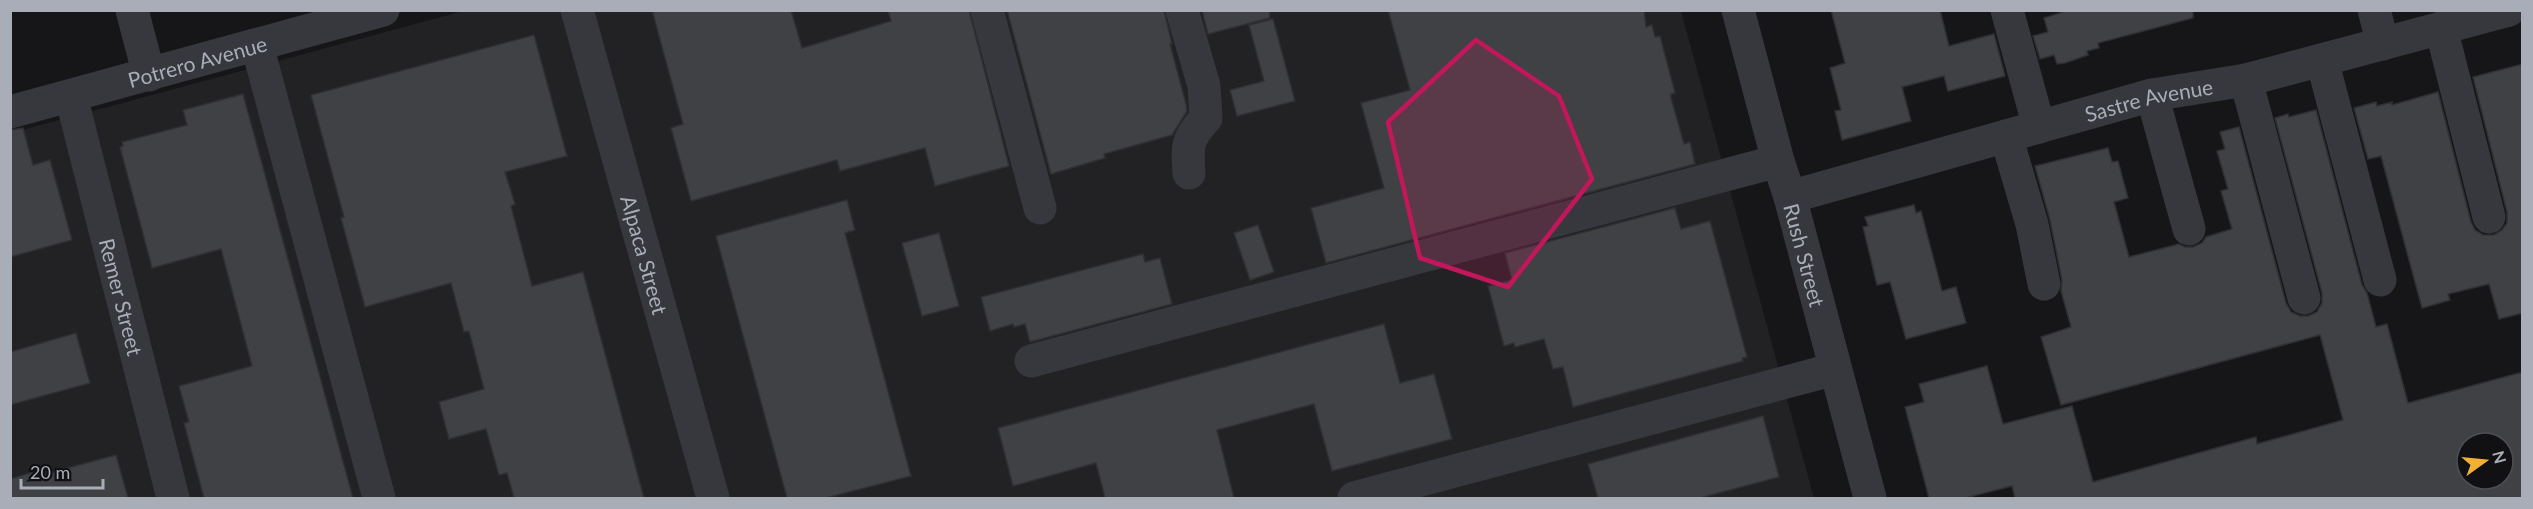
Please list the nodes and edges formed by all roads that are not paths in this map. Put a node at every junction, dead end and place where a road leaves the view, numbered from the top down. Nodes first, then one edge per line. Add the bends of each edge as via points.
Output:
1 (132, 10) edge
2 (383, 10) edge
3 (576, 10) edge
4 (987, 10) edge
5 (1182, 10) edge
6 (1738, 10) edge
7 (2007, 10) edge
8 (2374, 10) edge
9 (2509, 10) edge
10 (2516, 10) edge
11 (349, 15) edge
12 (2454, 21) edge
13 (2523, 30) edge
14 (2383, 44) junction
15 (257, 45) junction
16 (2322, 60) junction
17 (149, 75) junction
18 (2246, 80) junction
19 (2152, 95) junction
20 (71, 96) junction
21 (10, 112) edge
22 (2038, 127) junction
23 (2006, 136) junction
24 (1778, 161) junction
25 (1189, 173) dead end
26 (1790, 197) junction
27 (1041, 208) dead end
28 (2490, 217) dead end
29 (2189, 229) dead end
30 (2380, 280) dead end
31 (2044, 284) dead end
32 (2304, 298) dead end
33 (1030, 361) dead end
34 (1835, 369) junction
35 (1862, 496) edge
36 (173, 498) edge
37 (379, 498) edge
38 (713, 498) edge
39 (1354, 498) edge

1 - 17 street
2 - 11 street, Potrero Avenue
3 - 38 street, Alpaca Street
4 - 27 street
5 - 25 street via 1204,86 1206,118 1190,135
6 - 24 street, Rush Street
7 - 22 street
8 - 14 street
9 - 12 street, Sastre Avenue
10 - 13 street
11 - 15 street, Potrero Avenue
12 - 14 street, Sastre Avenue
12 - 28 street
14 - 16 street, Sastre Avenue
15 - 17 street, Potrero Avenue
15 - 37 street
16 - 18 street, Sastre Avenue
16 - 30 street
17 - 20 street, Potrero Avenue
18 - 19 street, Sastre Avenue
18 - 32 street
19 - 22 street, Sastre Avenue
19 - 29 street
20 - 21 street, Potrero Avenue
20 - 36 street, Remer Street
22 - 23 street, Sastre Avenue
23 - 26 street, Sastre Avenue
23 - 31 street via 2032,225
24 - 26 street, Rush Street
24 - 33 street
26 - 34 street, Rush Street
34 - 35 street, Rush Street
34 - 39 street

